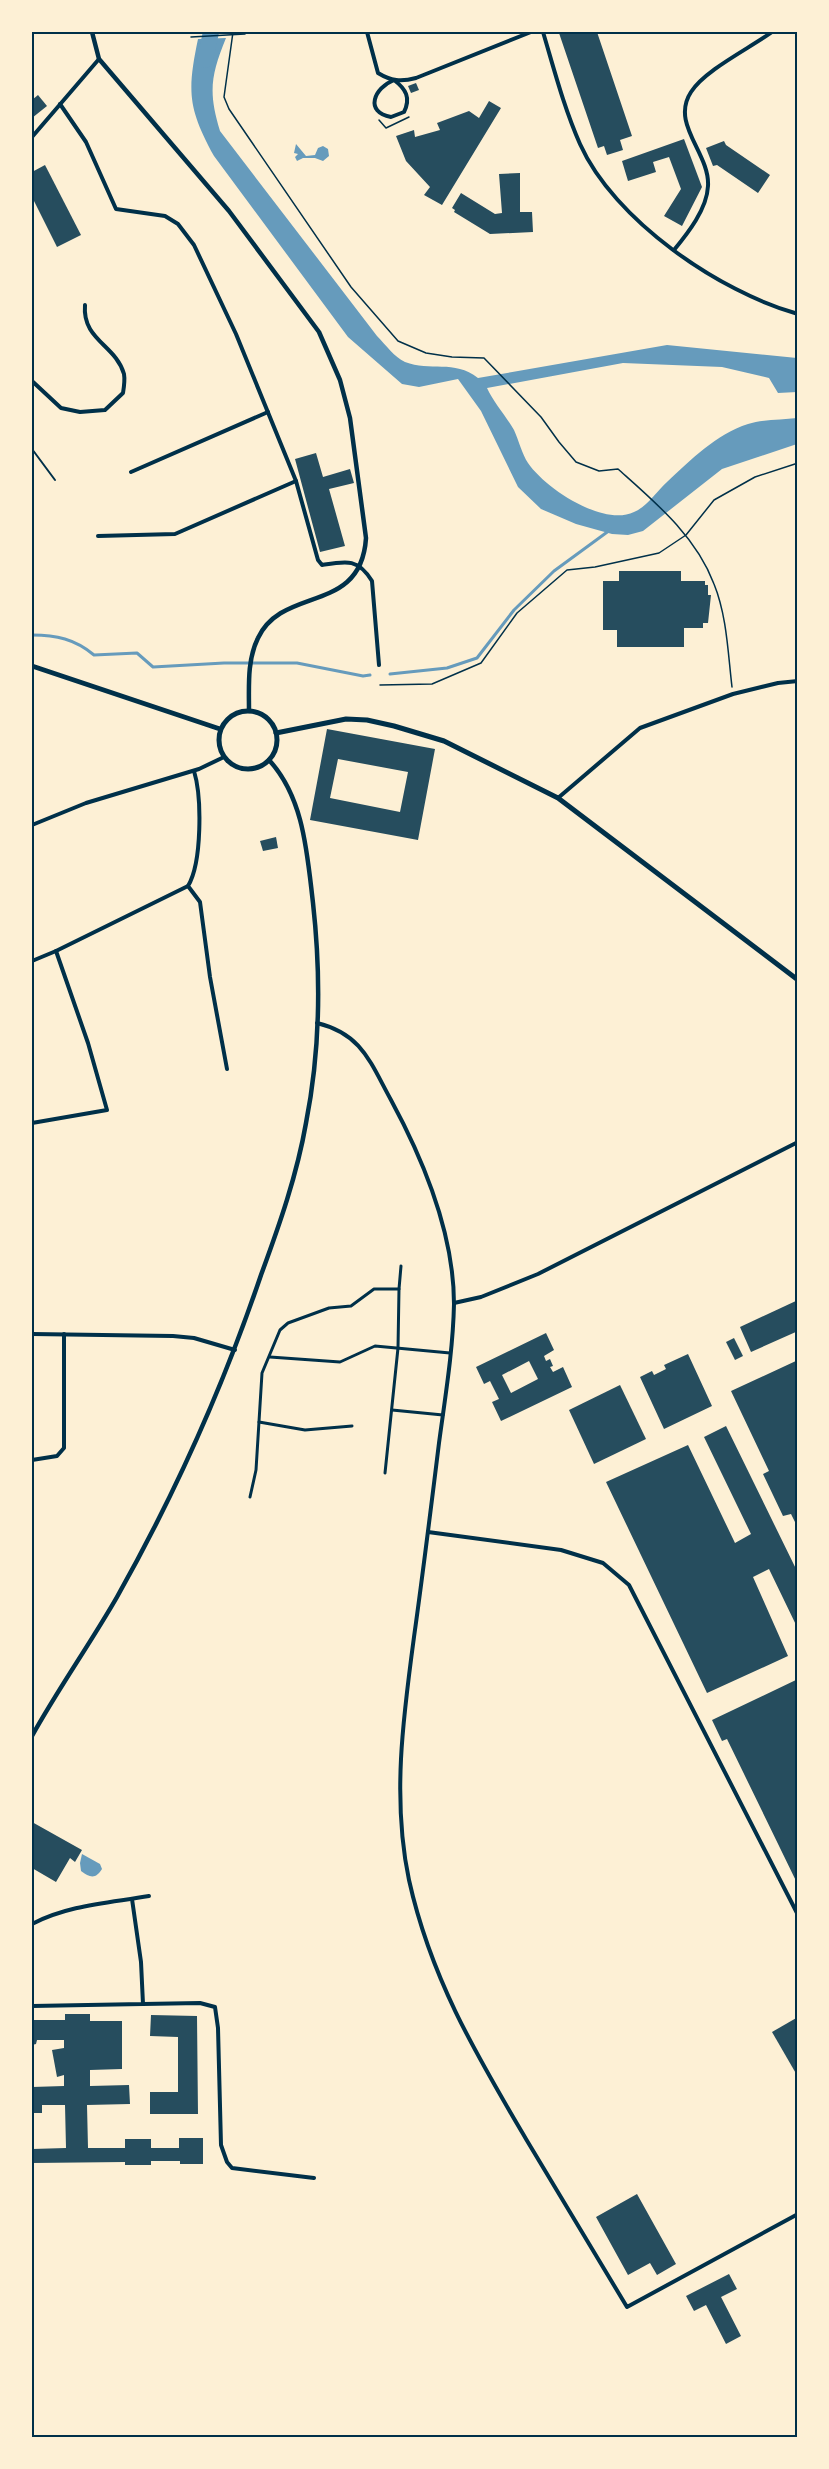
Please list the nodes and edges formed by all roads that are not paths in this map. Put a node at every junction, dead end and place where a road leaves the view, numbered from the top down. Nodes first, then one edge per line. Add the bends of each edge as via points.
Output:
1 (92, 32) edge
2 (367, 32) edge
3 (531, 32) edge
4 (543, 32) edge
5 (772, 32) edge
6 (99, 59) junction
7 (394, 80) junction
8 (60, 104) junction
9 (32, 137) edge
10 (674, 250) junction
11 (85, 305) dead end
12 (798, 314) edge
13 (32, 381) edge
14 (268, 412) junction
15 (32, 449) edge
16 (131, 472) dead end
17 (55, 480) dead end
18 (296, 481) junction
19 (225, 511) junction
20 (227, 517) dead end
21 (98, 536) dead end
22 (360, 566) junction
23 (379, 665) dead end
24 (32, 666) edge
25 (798, 681) edge
26 (249, 711) junction
27 (220, 729) junction
28 (276, 733) junction
29 (224, 757) junction
30 (269, 760) junction
31 (194, 771) junction
32 (558, 798) junction
33 (32, 825) edge
34 (188, 886) junction
35 (56, 951) junction
36 (32, 961) edge
37 (798, 980) edge
38 (317, 1023) junction
39 (227, 1069) dead end
40 (32, 1123) edge
41 (798, 1142) edge
42 (401, 1266) dead end
43 (399, 1289) junction
44 (454, 1303) junction
45 (32, 1334) edge
46 (64, 1334) junction
47 (398, 1348) junction
48 (235, 1350) junction
49 (450, 1353) junction
50 (270, 1357) junction
51 (392, 1410) junction
52 (443, 1415) junction
53 (259, 1422) junction
54 (352, 1426) dead end
55 (32, 1460) edge
56 (385, 1473) dead end
57 (250, 1497) dead end
58 (428, 1532) junction
59 (32, 1736) edge
60 (149, 1896) dead end
61 (132, 1899) junction
62 (798, 1915) edge
63 (32, 1924) edge
64 (143, 2004) junction
65 (32, 2006) edge
66 (314, 2178) dead end
67 (798, 2214) edge

1 - 6 street
2 - 7 street via 378,73
3 - 7 street via 416,78
4 - 10 street via 580,145 597,174 627,211
5 - 10 street via 704,78 690,93 687,129 707,167 708,187 705,203
6 - 8 street
6 - 22 street via 229,211 319,332 340,380 352,428 366,538
7 - 7 street via 378,90 374,100 382,115 391,117 404,112 408,101 405,91
8 - 9 street
8 - 14 street via 86,142 116,209 165,216 178,224 194,245
10 - 12 street via 742,293
11 - 13 street via 84,316 92,333 120,363 125,376 123,393 105,410 80,412 61,408
14 - 16 street
14 - 18 street
15 - 17 lane
18 - 19 street
18 - 22 street via 318,560 322,565 343,561
19 - 20 street
19 - 21 street via 174,534
22 - 23 street via 372,581
22 - 26 street via 345,584 285,610 264,628 253,650
24 - 27 main road
25 - 32 street via 733,694 640,728
26 - 27 main road via 228,718
26 - 28 main road via 266,717
27 - 29 main road
28 - 30 main road
28 - 32 main road via 346,719 394,726 444,741
29 - 30 main road via 246,768
29 - 31 street
30 - 38 street via 290,788 302,831 314,913
31 - 33 street via 86,803
31 - 34 street via 200,813 195,869
32 - 37 main road
34 - 35 street
34 - 39 street via 201,902
35 - 36 street
35 - 40 street via 107,1110
38 - 44 street via 347,1035 364,1050 416,1150 434,1194 447,1243
38 - 48 street via 314,1072 302,1141 282,1214
41 - 44 street via 538,1274 481,1297
42 - 43 street
43 - 47 street
43 - 50 street via 374,1289 351,1306 329,1308 288,1323 280,1330
44 - 49 street
45 - 46 street
46 - 48 street via 173,1336
46 - 55 street via 64,1448 57,1456
47 - 49 street
47 - 50 street via 375,1346 340,1362
47 - 51 street
48 - 59 street via 163,1510 116,1598
49 - 52 street
50 - 53 street via 262,1373
51 - 52 street
51 - 56 street
52 - 58 street
53 - 54 street via 305,1430
53 - 57 street
58 - 62 street via 561,1550 603,1563 629,1585
58 - 67 street via 402,1725 400,1814 408,1877 424,1939 480,2063 627,2307
60 - 61 street
61 - 63 street via 80,1906
61 - 64 street
64 - 65 street
64 - 66 street via 200,2003 215,2007 221,2145 232,2168

